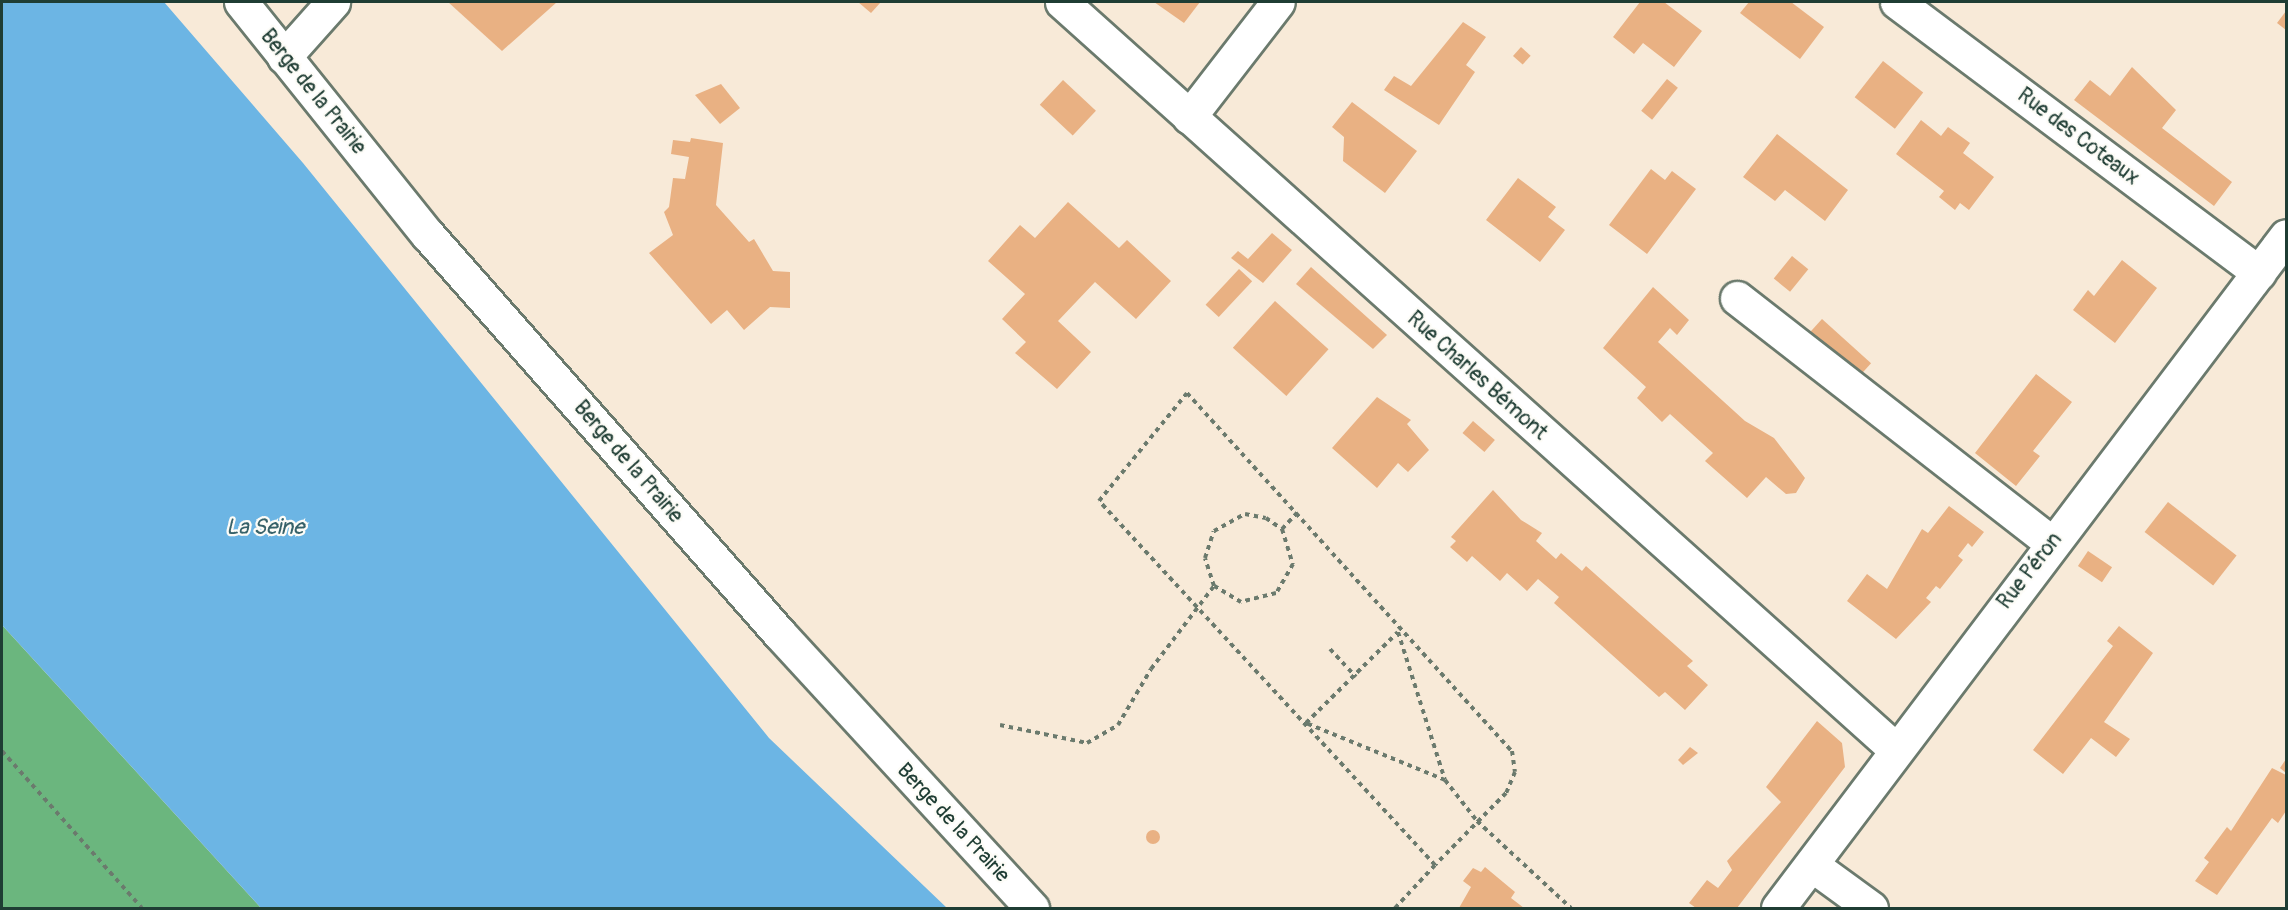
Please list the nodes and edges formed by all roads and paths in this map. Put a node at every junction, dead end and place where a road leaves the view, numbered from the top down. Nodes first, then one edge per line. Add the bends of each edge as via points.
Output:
1 (241, 2) edge
2 (333, 2) edge
3 (1062, 2) edge
4 (1278, 2) edge
5 (1897, 2) edge
6 (284, 57) junction
7 (1189, 117) junction
8 (2286, 236) edge
9 (2259, 273) junction
10 (1737, 298) dead end
11 (1298, 512) junction
12 (1282, 529) junction
13 (2052, 543) junction
14 (1214, 586) junction
15 (1196, 605) junction
16 (1398, 632) junction
17 (1330, 649) dead end
18 (1356, 677) junction
19 (1306, 723) junction
20 (1000, 725) dead end
21 (1894, 748) junction
22 (2, 751) edge
23 (1444, 780) junction
24 (1477, 821) junction
25 (1435, 865) junction
26 (1812, 865) junction
27 (142, 909) edge
28 (1032, 909) edge
29 (1395, 909) edge
30 (1571, 909) edge
31 (1778, 909) edge
32 (1872, 909) edge

1 - 6 street, Berge de la Prairie
2 - 6 street
3 - 7 street, Rue Charles Bémont
4 - 7 street
5 - 9 street, Rue des Coteaux
6 - 28 street, Berge de la Prairie via 428,235 779,633
7 - 21 street, Rue Charles Bémont
8 - 9 street, Rue Péron
9 - 13 street, Rue Péron
10 - 13 street
11 - 12 path
11 - 15 path via 1187,393 1099,501
11 - 16 path
12 - 14 path via 1256,515 1221,524 1205,558
12 - 14 path via 1293,564 1276,593 1240,602
13 - 21 street, Rue Péron
14 - 15 path
15 - 19 path
15 - 20 path via 1119,725 1087,743
16 - 18 path
16 - 23 path
16 - 24 path via 1512,751 1515,772 1506,793
17 - 18 path
18 - 19 path
19 - 23 path
19 - 25 path
21 - 26 street, Rue Péron
22 - 27 path
23 - 24 path
24 - 25 path
24 - 30 path
25 - 29 path
26 - 31 street, Rue Péron
26 - 32 street

